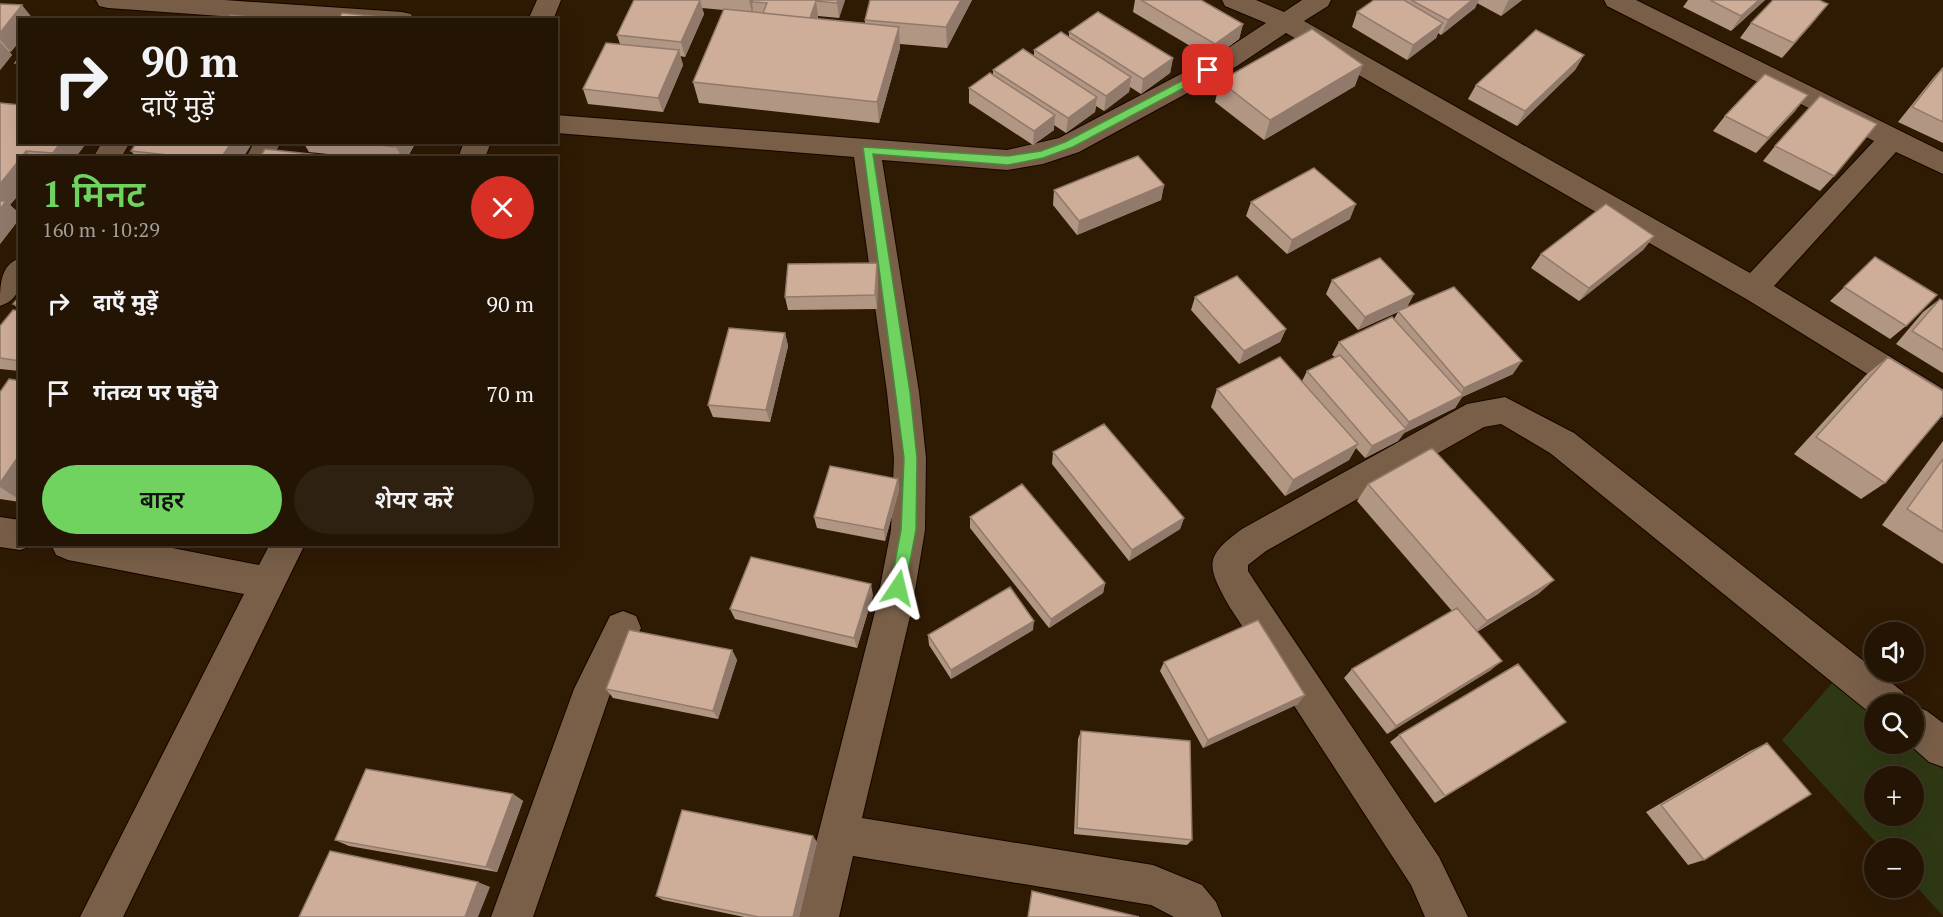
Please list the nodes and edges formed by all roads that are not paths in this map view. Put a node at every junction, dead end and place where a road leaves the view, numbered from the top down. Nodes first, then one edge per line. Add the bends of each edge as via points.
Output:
1 (108, 0) edge
2 (549, 0) edge
3 (1234, 0) edge
4 (1319, 0) edge
5 (1616, 0) edge
6 (1646, 6) edge
7 (217, 14) edge
8 (344, 18) edge
9 (541, 18) edge
10 (1286, 22) junction
11 (558, 124) edge
12 (1893, 138) junction
13 (867, 150) junction
14 (1943, 164) edge
15 (18, 272) edge
16 (1753, 289) junction
17 (0, 294) edge
18 (1943, 405) edge
19 (0, 532) edge
20 (18, 535) edge
21 (78, 546) edge
22 (287, 546) edge
23 (270, 583) junction
24 (622, 628) dead end
25 (1876, 694) edge
26 (1924, 732) edge
27 (1943, 747) edge
28 (839, 834) junction
29 (101, 917) edge
30 (512, 917) edge
31 (818, 917) edge
32 (1201, 917) edge
33 (1447, 917) edge

1 - 7 street
2 - 9 street
3 - 10 street
4 - 10 street
5 - 6 street
6 - 12 street
7 - 8 street
10 - 13 street via 1228,60 1069,145 1043,154 1008,160
10 - 16 street
11 - 13 street
12 - 14 street
12 - 16 street
13 - 28 street via 903,392 910,458 908,530 894,608
15 - 17 street
16 - 18 street
19 - 20 street
21 - 23 street
22 - 23 street
23 - 29 street
24 - 30 street via 593,689
25 - 33 street via 1562,443 1505,410 1479,414 1254,540 1231,557 1230,573 1242,594 1425,871
26 - 27 street
28 - 31 street
28 - 32 street via 1153,885 1187,900

